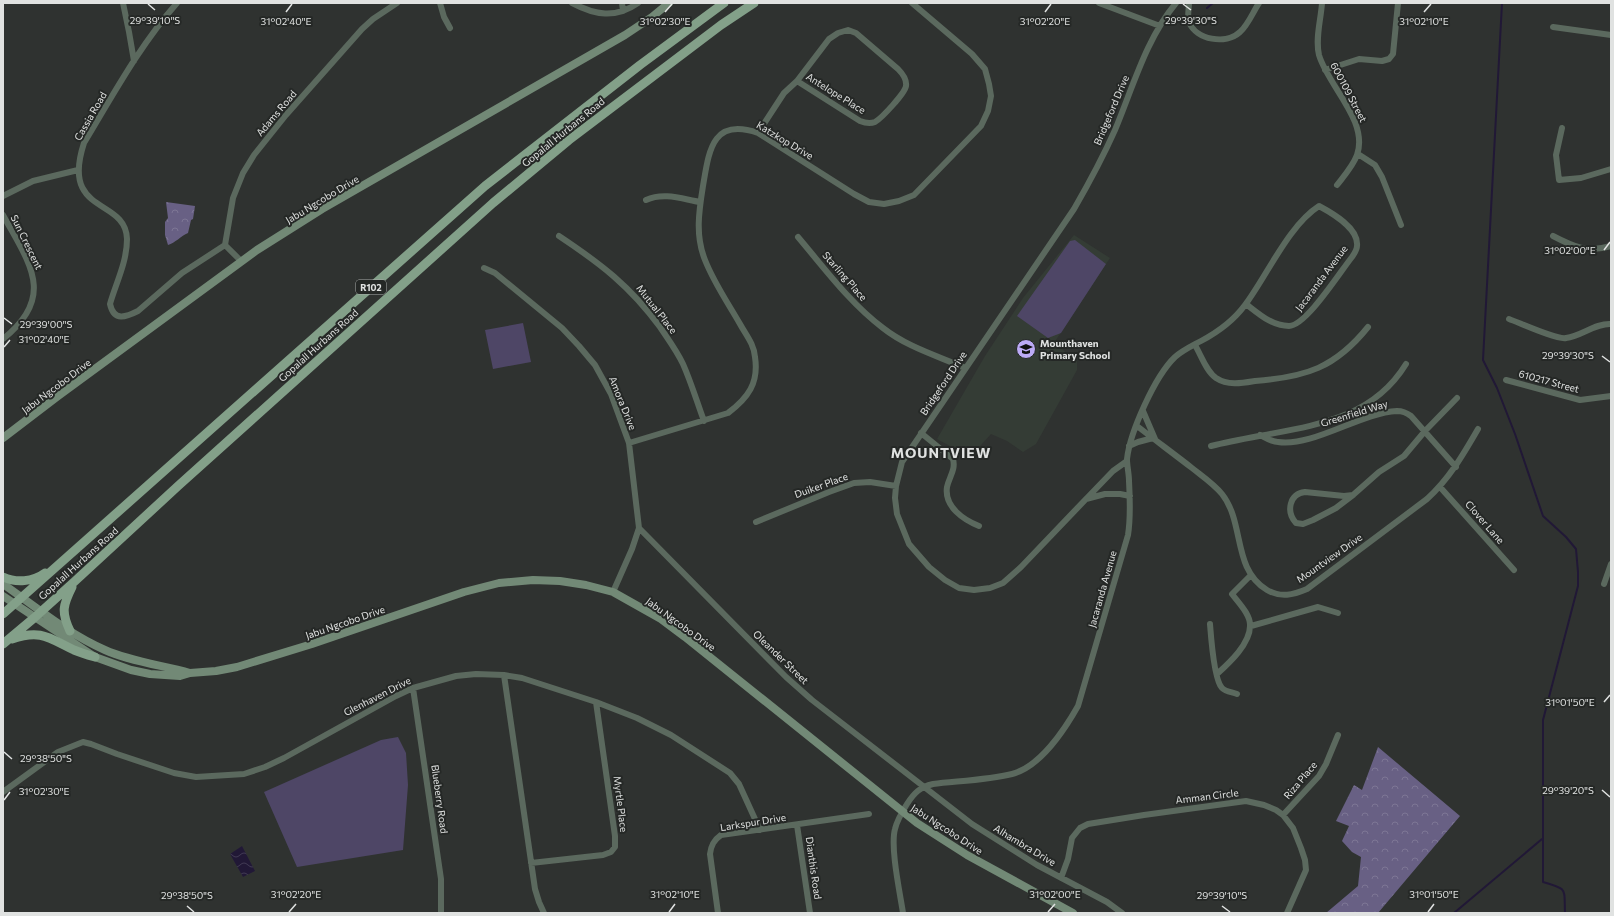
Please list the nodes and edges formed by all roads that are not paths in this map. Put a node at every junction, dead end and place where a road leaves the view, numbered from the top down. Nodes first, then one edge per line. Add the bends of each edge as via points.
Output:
1 (123, 3) edge
2 (177, 3) edge
3 (397, 3) edge
4 (440, 3) edge
5 (572, 3) edge
6 (622, 3) edge
7 (638, 3) edge
8 (669, 3) edge
9 (724, 3) edge
10 (754, 3) edge
11 (912, 3) edge
12 (1098, 3) edge
13 (1176, 3) edge
14 (1189, 3) edge
15 (1259, 3) edge
16 (1322, 3) edge
17 (1398, 3) edge
18 (623, 11) junction
19 (1160, 26) junction
20 (1553, 27) dead end
21 (450, 28) dead end
22 (1611, 36) edge
23 (134, 61) junction
24 (1325, 70) junction
25 (797, 81) junction
26 (1562, 128) dead end
27 (758, 133) junction
28 (1358, 154) junction
29 (1611, 169) edge
30 (78, 170) junction
31 (1337, 185) dead end
32 (3, 196) edge
33 (646, 200) dead end
34 (700, 202) junction
35 (3, 215) edge
36 (1401, 224) dead end
37 (559, 236) dead end
38 (1553, 236) dead end
39 (798, 237) dead end
40 (225, 245) junction
41 (1611, 246) edge
42 (241, 261) junction
43 (484, 268) dead end
44 (1246, 304) junction
45 (1509, 319) dead end
46 (1611, 324) edge
47 (1368, 327) dead end
48 (3, 339) edge
49 (1195, 345) junction
50 (1406, 364) dead end
51 (965, 368) junction
52 (1506, 380) dead end
53 (1611, 396) edge
54 (1457, 398) dead end
55 (1143, 411) junction
56 (704, 421) junction
57 (1137, 426) junction
58 (1478, 429) dead end
59 (1425, 431) junction
60 (921, 433) junction
61 (1260, 436) junction
62 (3, 438) edge
63 (1155, 439) junction
64 (629, 443) junction
65 (1129, 446) junction
66 (1211, 446) dead end
67 (1127, 461) junction
68 (1456, 466) junction
69 (896, 486) junction
70 (1440, 487) junction
71 (1353, 495) junction
72 (1130, 496) junction
73 (1086, 499) junction
74 (756, 522) dead end
75 (979, 526) dead end
76 (640, 528) junction
77 (79, 548) junction
78 (1611, 564) edge
79 (1514, 570) dead end
80 (1250, 576) junction
81 (3, 577) edge
82 (74, 582) junction
83 (3, 584) edge
84 (1604, 584) dead end
85 (613, 592) junction
86 (3, 596) edge
87 (23, 598) junction
88 (15, 605) junction
89 (42, 611) junction
90 (1338, 612) dead end
91 (3, 614) edge
92 (34, 618) junction
93 (1210, 624) dead end
94 (1250, 626) junction
95 (70, 631) junction
96 (5, 642) edge
97 (95, 657) junction
98 (190, 672) junction
99 (1217, 674) junction
100 (504, 675) junction
101 (413, 688) junction
102 (1237, 694) dead end
103 (596, 702) junction
104 (1338, 735) dead end
105 (922, 786) junction
106 (3, 792) edge
107 (902, 812) junction
108 (869, 814) dead end
109 (1283, 815) junction
110 (797, 825) junction
111 (760, 830) junction
112 (532, 863) junction
113 (1061, 878) junction
114 (441, 913) edge
115 (544, 913) edge
116 (718, 913) edge
117 (810, 913) edge
118 (903, 913) edge
119 (1073, 913) edge
120 (1122, 913) edge
121 (1287, 913) edge

1 - 23 street
2 - 23 street, Cassia Road
3 - 40 street, Adams Road via 362,29 254,155 233,198
4 - 21 street
5 - 18 street via 586,10 605,14
6 - 18 street
7 - 18 street
8 - 42 main road, Jabu Ngcobo Drive via 625,35 322,210
9 - 77 main road, Gopalall Hurbans Road / R102 via 485,186
10 - 82 main road, Gopalall Hurbans Road / R102 via 569,140 493,203
11 - 27 street, Katzkop Drive via 985,69 991,96 988,112 980,126 914,195 884,204 869,202
12 - 19 street
13 - 19 street, Bridgeford Drive
14 - 15 street via 1189,23 1200,34 1214,39 1235,36 1241,32
16 - 24 street, 600109 Street via 1319,53
17 - 24 street via 1392,54 1389,59 1359,59
19 - 51 street, Bridgeford Drive via 1140,65 1115,129 1092,178 1074,209
20 - 22 street
23 - 30 street, Cassia Road via 84,143
24 - 28 street, 600109 Street via 1357,127
25 - 25 street, Antelope Place via 829,39 848,30 856,33 898,69 904,76 906,85 886,112 876,121 869,123 860,121
25 - 27 street, Antelope Place via 784,93
26 - 29 street via 1556,155 1560,180 1581,178
27 - 34 street, Katzkop Drive via 735,129 725,132 711,145
28 - 31 street, 600109 Street via 1351,168
28 - 36 street via 1375,165 1391,196
30 - 32 street via 33,181
30 - 40 street, Cassia Road via 86,196 113,214 124,228 127,239 124,260 110,304 111,311 116,315 122,317 138,311 182,273
33 - 34 street via 655,196 665,196
34 - 56 street, Katzkop Drive via 698,231 705,260 754,347 756,368 751,390 740,404 728,413
35 - 48 street, Sun Crescent via 32,270 35,285 30,306 13,331
37 - 56 street, Mutual Place via 604,268 644,305 682,362
38 - 41 street via 1583,249 1594,250
39 - 51 street, Starling Place via 852,302 884,329 915,347
40 - 42 street
42 - 62 main road, Jabu Ngcobo Drive
43 - 64 street, Amora Drive via 495,273 562,328 595,365 611,394
44 - 44 street, Jacaranda Avenue via 1282,249 1309,213 1319,206 1334,215 1357,238 1357,247 1352,257 1309,314 1300,322 1290,326 1279,325 1266,320
44 - 49 street, Jacaranda Avenue via 1235,318
45 - 46 street via 1564,339 1603,324
47 - 49 street via 1353,344 1329,362 1303,375 1280,379 1235,383 1222,381 1211,373
49 - 55 street, Jacaranda Avenue via 1184,350 1167,365
50 - 61 street, Greenfield Way via 1381,394 1348,414 1318,424
51 - 60 street, Bridgeford Drive
52 - 53 street, 610217 Street via 1580,400
54 - 59 street
55 - 57 street, Jacaranda Avenue
55 - 63 street
56 - 64 street, Katzkop Drive
57 - 63 street, Mountview Drive
57 - 65 street, Jacaranda Avenue
58 - 68 street, Mountview Drive
59 - 61 street, Greenfield Way via 1406,412 1398,411 1364,419 1296,442 1276,442
59 - 68 street, Greenfield Way
59 - 71 street via 1404,456 1379,472
60 - 69 street, Bridgeford Drive via 902,462
60 - 75 street via 953,459 954,468 947,488 951,506 968,522
61 - 66 street, Greenfield Way
63 - 65 street
63 - 80 street, Mountview Drive via 1222,493 1230,506 1243,559
64 - 76 street, Amora Drive
65 - 67 street, Jacaranda Avenue
67 - 72 street, Jacaranda Avenue
67 - 73 street, Bridgeford Drive via 1113,471
68 - 70 street, Mountview Drive
69 - 73 street, Bridgeford Drive via 897,514 909,544 929,567 945,580 959,588 974,590 1003,583
69 - 74 street, Duiker Place via 870,482 854,483
70 - 79 street, Clover Lane
70 - 80 street, Mountview Drive via 1307,588 1294,594 1273,594
71 - 71 street via 1314,520 1303,524 1296,523 1292,518 1291,502 1299,492
72 - 73 street via 1105,494
72 - 105 street, Jacaranda Avenue via 1131,516 1128,535 1086,684 1068,724 1038,759 1012,774
76 - 85 street, Amora Drive
76 - 105 street, Oleander Street via 786,677
77 - 81 main road via 39,577 19,581
77 - 87 main road, Gopalall Hurbans Road / R102
78 - 84 street
80 - 94 street via 1232,594 1247,615
82 - 89 main road, Gopalall Hurbans Road / R102
82 - 95 main road via 63,614
83 - 87 main road, Jabu Ngcobo Drive
85 - 98 main road, Jabu Ngcobo Drive via 586,584 560,581 499,583 464,592 237,667
85 - 107 main road, Jabu Ngcobo Drive via 661,619 685,637
86 - 88 main road, Jabu Ngcobo Drive
87 - 88 main road, Gopalall Hurbans Road / R102
87 - 89 main road, Jabu Ngcobo Drive
88 - 91 main road, Gopalall Hurbans Road / R102
88 - 92 main road, Jabu Ngcobo Drive
89 - 92 main road, Gopalall Hurbans Road / R102
89 - 95 main road, Jabu Ngcobo Drive
90 - 94 street via 1318,607
92 - 96 main road, Gopalall Hurbans Road / R102
92 - 97 main road, Jabu Ngcobo Drive
93 - 99 street
94 - 99 street via 1242,646
95 - 98 main road, Jabu Ngcobo Drive via 105,650 127,658
96 - 97 main road via 31,634 41,634
97 - 98 main road, Jabu Ngcobo Drive via 150,674 180,676
99 - 102 street via 1222,688
100 - 101 street, Glenhaven Drive via 456,676
100 - 103 street, Glenhaven Drive via 522,678
100 - 112 street
101 - 106 street, Glenhaven Drive via 284,758 244,774 196,777 174,773 83,742 58,752
101 - 114 street, Blueberry Road via 442,879
103 - 111 street, Glenhaven Drive via 671,735 730,773
103 - 112 street, Myrtle Place via 616,836 615,846 611,852 603,855
104 - 109 street, Riza Place via 1319,776
105 - 107 street
105 - 113 street, Alhambra Drive via 972,824
107 - 118 street via 895,830 894,844
107 - 119 main road, Jabu Ngcobo Drive via 967,855
108 - 110 street, Larkspur Drive
109 - 113 street, Amman Circle via 1264,805 1246,801 1088,824 1080,828 1072,838
109 - 121 street, Amman Circle via 1293,828 1305,860 1306,870
110 - 111 street, Larkspur Drive
110 - 117 street, Dianthis Road
111 - 116 street, Larkspur Drive via 721,835 711,847
112 - 115 street via 535,889
113 - 120 street, Alhambra Drive via 1107,902

